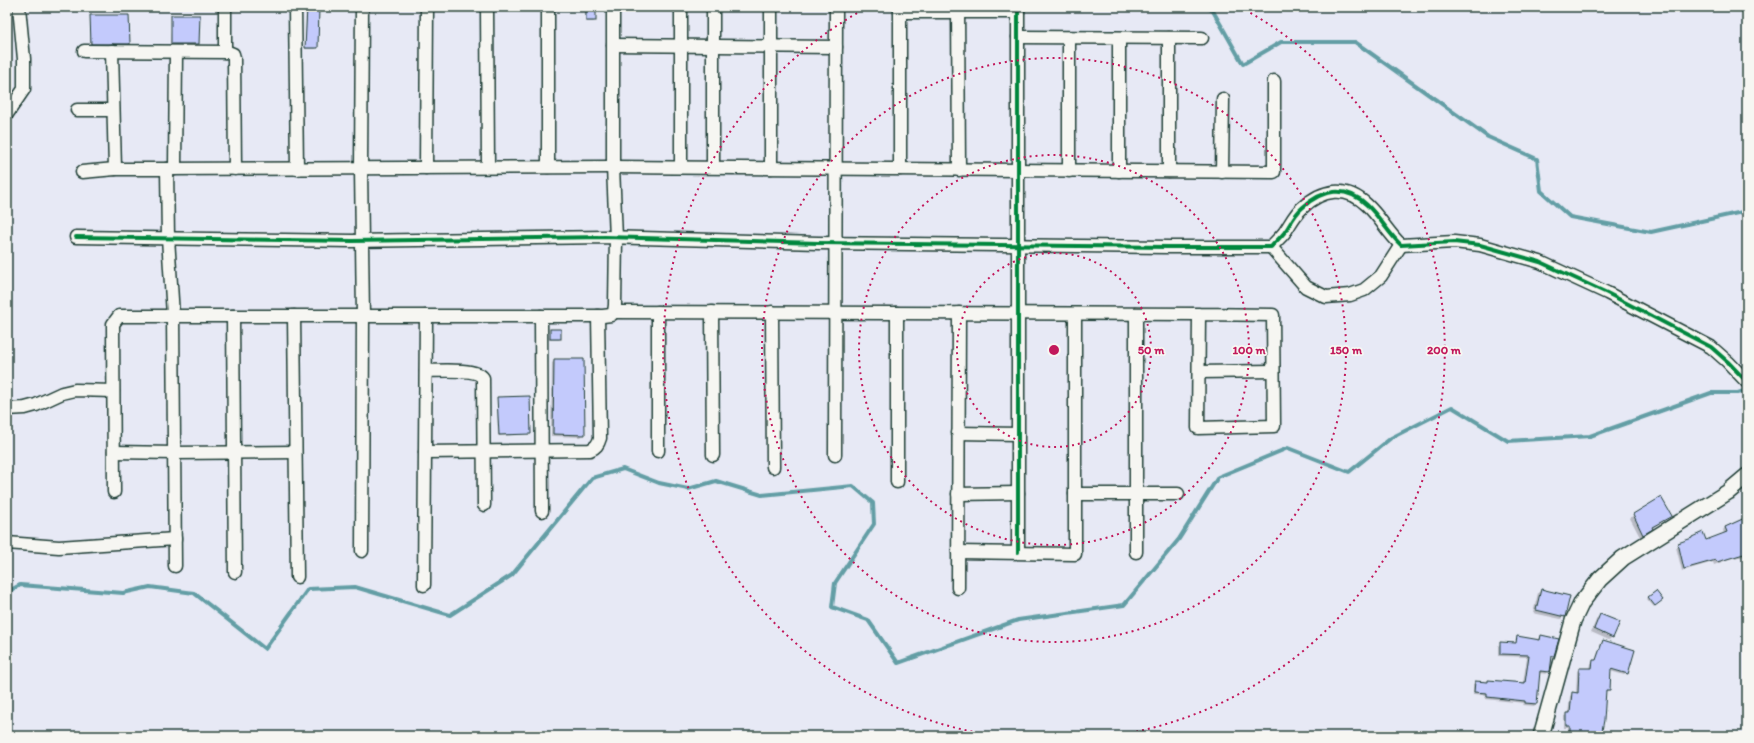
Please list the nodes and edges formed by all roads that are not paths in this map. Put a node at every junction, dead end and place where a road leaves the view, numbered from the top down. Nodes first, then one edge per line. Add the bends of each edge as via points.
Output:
1 (19, 7) edge
2 (225, 7) edge
3 (295, 7) edge
4 (362, 7) edge
5 (426, 7) edge
6 (487, 7) edge
7 (548, 7) edge
8 (613, 7) edge
9 (713, 7) edge
10 (771, 7) edge
11 (836, 7) edge
12 (681, 8) edge
13 (900, 9) edge
14 (958, 10) edge
15 (1018, 10) edge
16 (1018, 37) junction
17 (1069, 38) junction
18 (1119, 38) junction
19 (1169, 38) junction
20 (1202, 38) dead end
21 (613, 45) junction
22 (680, 45) junction
23 (713, 46) junction
24 (771, 46) junction
25 (836, 47) junction
26 (84, 51) dead end
27 (112, 51) junction
28 (176, 52) junction
29 (225, 52) junction
30 (1274, 81) dead end
31 (1223, 100) dead end
32 (77, 110) dead end
33 (113, 110) junction
34 (7, 114) edge
35 (488, 167) junction
36 (548, 167) junction
37 (613, 167) junction
38 (681, 167) junction
39 (426, 168) junction
40 (713, 168) junction
41 (771, 168) junction
42 (171, 169) junction
43 (235, 169) junction
44 (297, 169) junction
45 (361, 169) junction
46 (836, 169) junction
47 (900, 169) junction
48 (114, 170) junction
49 (958, 170) junction
50 (1018, 170) junction
51 (1069, 170) junction
52 (1119, 171) junction
53 (1169, 171) junction
54 (82, 172) dead end
55 (1222, 172) junction
56 (76, 237) dead end
57 (168, 238) junction
58 (616, 238) junction
59 (362, 241) junction
60 (836, 243) junction
61 (1017, 245) junction
62 (1401, 245) junction
63 (1271, 246) junction
64 (614, 312) junction
65 (658, 312) junction
66 (712, 312) junction
67 (772, 312) junction
68 (836, 313) junction
69 (897, 313) junction
70 (959, 313) junction
71 (1017, 314) junction
72 (1075, 314) junction
73 (1136, 314) junction
74 (1199, 314) junction
75 (173, 316) junction
76 (232, 316) junction
77 (294, 316) junction
78 (364, 316) junction
79 (426, 316) junction
80 (541, 316) junction
81 (598, 316) junction
82 (426, 371) junction
83 (1273, 371) junction
84 (1199, 372) junction
85 (1747, 382) edge
86 (113, 391) junction
87 (7, 409) edge
88 (958, 433) junction
89 (1018, 434) junction
90 (542, 450) junction
91 (485, 451) junction
92 (658, 451) dead end
93 (114, 452) junction
94 (295, 452) junction
95 (425, 452) junction
96 (174, 453) junction
97 (234, 453) junction
98 (712, 455) dead end
99 (835, 455) dead end
100 (773, 467) dead end
101 (1747, 476) edge
102 (897, 482) dead end
103 (114, 492) dead end
104 (1018, 493) junction
105 (958, 494) junction
106 (1075, 494) junction
107 (1136, 494) junction
108 (1178, 494) dead end
109 (484, 505) dead end
110 (542, 511) dead end
111 (175, 539) junction
112 (7, 543) edge
113 (362, 551) dead end
114 (958, 552) junction
115 (1018, 552) junction
116 (1136, 552) dead end
117 (175, 566) dead end
118 (235, 572) dead end
119 (297, 577) dead end
120 (424, 585) dead end
121 (958, 588) dead end
122 (1541, 736) edge

1 - 34 street via 24,89
2 - 29 street
3 - 44 street
4 - 45 street
5 - 39 street
6 - 35 street
7 - 36 street
8 - 21 street
9 - 23 street
10 - 24 street
11 - 25 street
12 - 22 street
13 - 14 street
13 - 47 street
14 - 15 street
14 - 49 street
15 - 16 street
16 - 17 street
16 - 50 street
17 - 18 street
17 - 51 street
18 - 19 street
18 - 52 street
19 - 20 street
19 - 53 street
21 - 22 street
21 - 37 street
22 - 23 street
22 - 38 street
23 - 24 street
23 - 40 street
24 - 25 street
24 - 41 street
25 - 46 street
26 - 27 street
27 - 28 street
27 - 33 street
28 - 29 street
28 - 42 street
29 - 43 street via 233,54 234,58
30 - 55 street via 1274,172
31 - 55 street
32 - 33 street
33 - 48 street
35 - 36 street
35 - 39 street
36 - 37 street
37 - 38 street
37 - 58 street
38 - 40 street
39 - 45 street
40 - 41 street
41 - 46 street
42 - 43 street
42 - 48 street
42 - 57 street
43 - 44 street
44 - 45 street
45 - 59 street
46 - 47 street
46 - 60 street
47 - 49 street
48 - 54 street
49 - 50 street
50 - 51 street
50 - 61 street
51 - 52 street
52 - 53 street
53 - 55 street
56 - 57 street
57 - 59 street
57 - 75 street
58 - 59 street
58 - 60 street
58 - 64 street
59 - 78 street
60 - 61 street
60 - 68 street
61 - 63 street via 1168,248
61 - 71 street
62 - 63 street via 1381,276 1364,290 1350,295 1326,297 1306,287
62 - 63 street via 1391,236 1377,215 1356,196 1345,192 1332,192 1314,198 1300,209
62 - 85 street via 1454,242 1480,245 1540,262 1711,348
64 - 65 street
64 - 81 street via 611,315
65 - 66 street
65 - 92 street
66 - 67 street
66 - 98 street
67 - 68 street
67 - 100 street
68 - 69 street
68 - 99 street
69 - 70 street
69 - 102 street
70 - 71 street
70 - 88 street
71 - 72 street
71 - 89 street
72 - 73 street
72 - 106 street
73 - 74 street
73 - 107 street
74 - 83 street via 1273,315
74 - 84 street
75 - 76 street
75 - 86 street via 125,315 116,319 113,324
75 - 96 street
76 - 77 street
76 - 97 street
77 - 78 street
77 - 94 street
78 - 79 street
78 - 113 street
79 - 80 street
79 - 82 street
80 - 81 street
80 - 90 street
81 - 90 street via 598,445 590,450
82 - 91 street via 473,372 482,375
82 - 95 street
83 - 84 street
83 - 84 street via 1274,426 1198,428
86 - 87 street via 75,390 36,405
86 - 93 street
88 - 89 street
88 - 105 street
89 - 104 street
90 - 91 street
90 - 110 street
91 - 95 street
91 - 109 street
93 - 96 street
93 - 103 street
94 - 97 street
94 - 119 street
95 - 120 street
96 - 97 street
96 - 111 street
97 - 118 street
101 - 122 street via 1728,492 1623,558 1600,578 1572,621
104 - 105 street
104 - 115 street
105 - 114 street
106 - 107 street
106 - 115 street via 1075,554
107 - 108 street
107 - 116 street
111 - 112 street via 59,547
111 - 117 street
114 - 115 street
114 - 121 street

